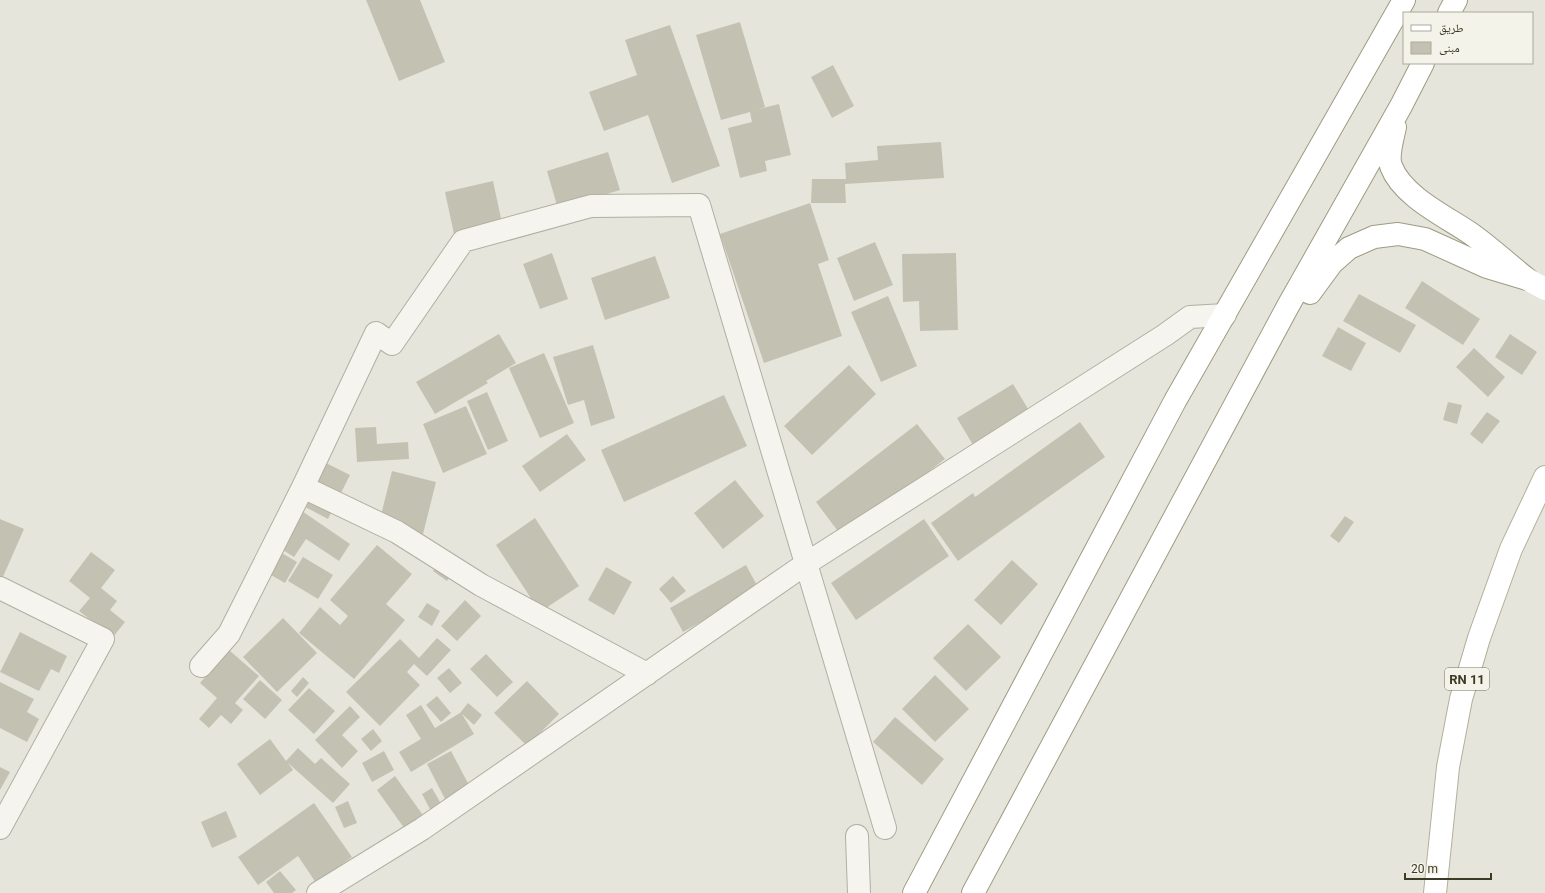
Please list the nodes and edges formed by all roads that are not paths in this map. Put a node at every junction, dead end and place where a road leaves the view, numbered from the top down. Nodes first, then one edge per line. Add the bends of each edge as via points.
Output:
1 (1404, 0) edge
2 (1456, 0) edge
3 (1450, 12) edge
4 (1423, 64) edge
5 (1401, 106) junction
6 (1536, 284) edge
7 (1225, 315) junction
8 (1545, 477) edge
9 (303, 487) junction
10 (1182, 504) junction
11 (807, 563) junction
12 (0, 588) edge
13 (201, 666) dead end
14 (647, 674) junction
15 (0, 828) edge
16 (885, 828) dead end
17 (856, 836) dead end
18 (318, 893) edge
19 (859, 893) edge
20 (914, 893) edge
21 (973, 893) edge
22 (1435, 893) edge

1 - 7 main road
2 - 3 main road
4 - 5 main road
5 - 6 main road via 1391,144 1390,165 1400,183
5 - 10 main road via 1288,306
6 - 10 main road via 1487,268 1425,239 1398,234 1374,237 1349,248 1332,263 1306,299 1245,410
7 - 11 street via 1190,317
7 - 20 main road via 1175,401
8 - 22 main road, RN 11 via 1511,549 1479,638 1461,699 1448,767
9 - 11 street via 376,334 392,344 463,241 591,206 699,204
9 - 13 street via 229,634
9 - 14 street via 397,532 481,585
10 - 21 main road
11 - 14 street
11 - 16 street
12 - 15 street via 103,639
14 - 18 street via 422,829
17 - 19 street

